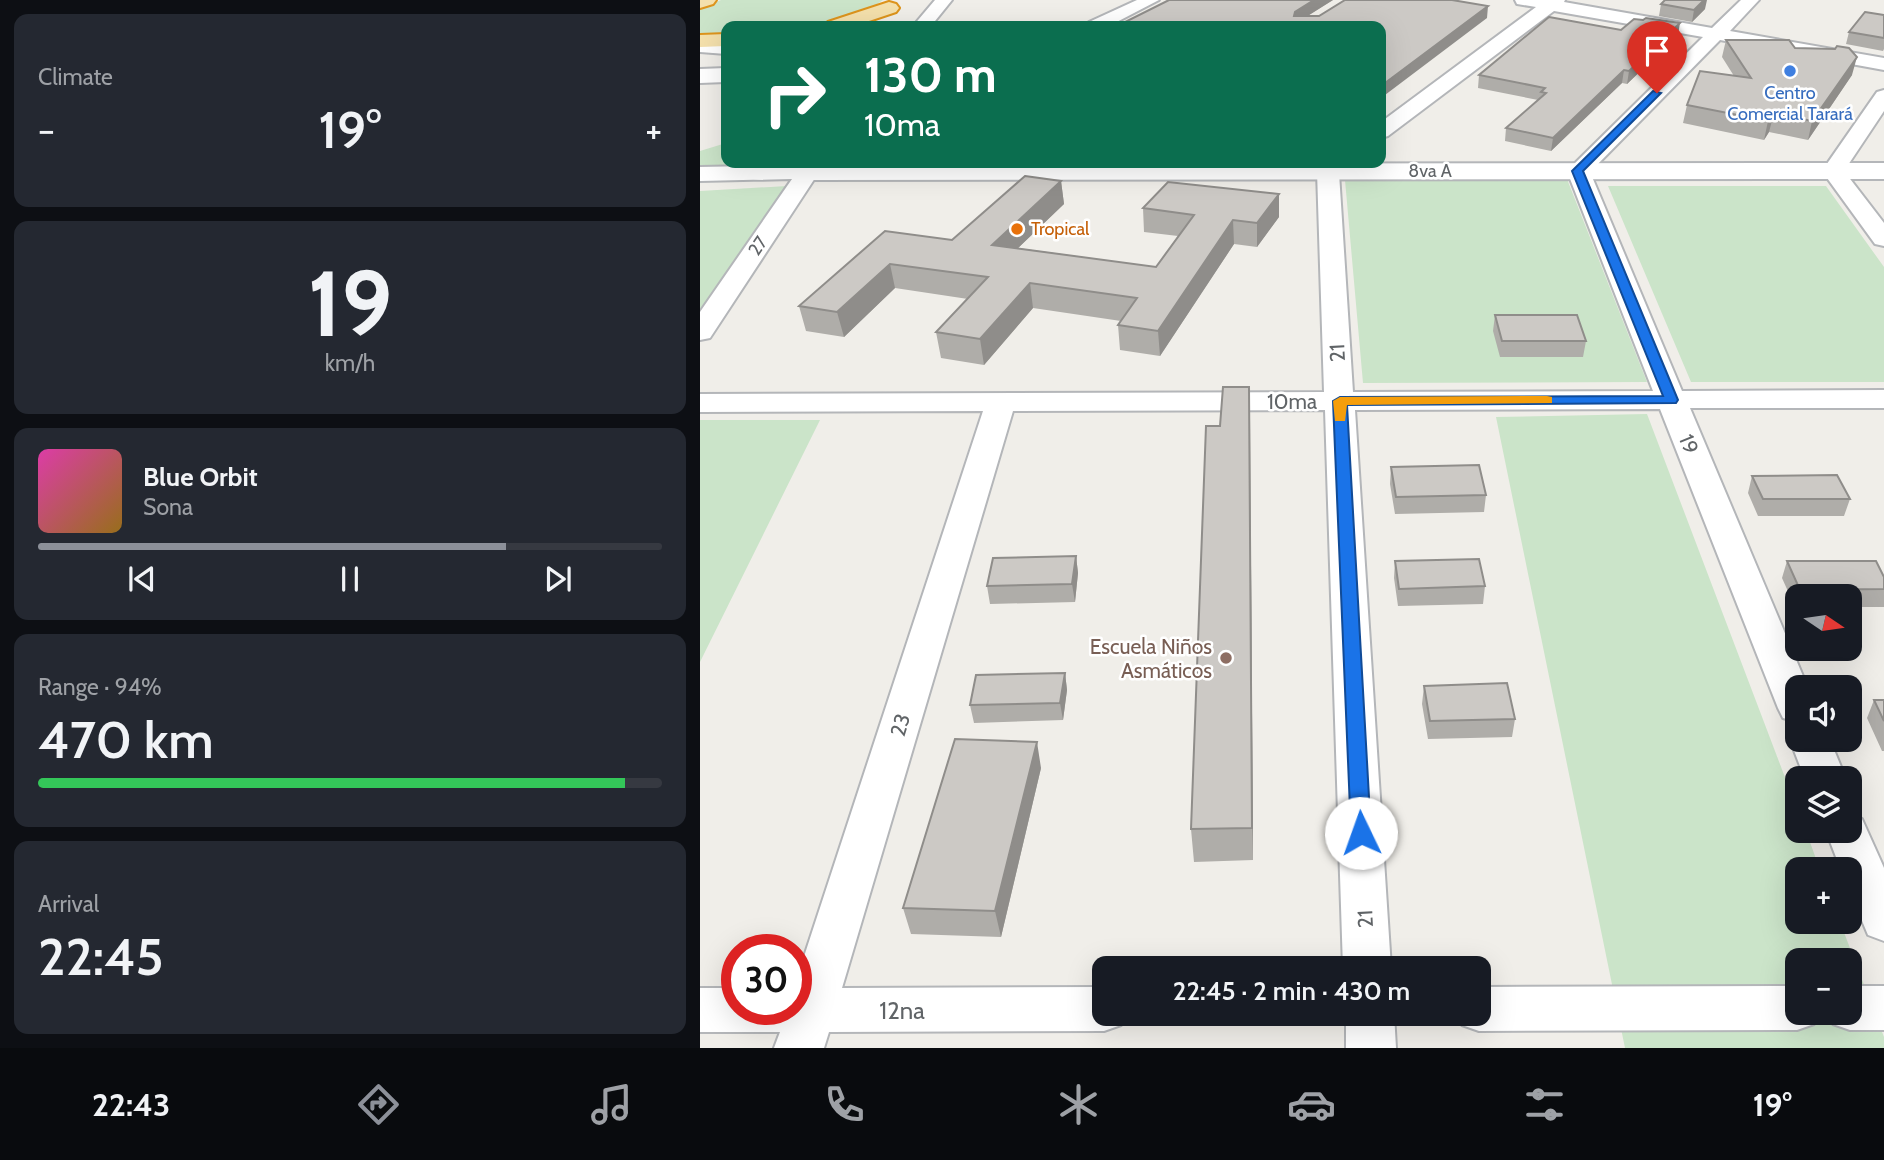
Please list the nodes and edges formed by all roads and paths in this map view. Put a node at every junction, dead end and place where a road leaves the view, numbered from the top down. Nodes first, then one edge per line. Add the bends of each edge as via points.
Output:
1 (706, 0) edge
2 (944, 0) edge
3 (1151, 0) edge
4 (1523, 0) edge
5 (1751, 0) edge
6 (700, 2) edge
7 (1554, 2) edge
8 (893, 4) edge
9 (848, 21) edge
10 (871, 21) edge
11 (926, 21) edge
12 (1106, 21) edge
13 (1716, 34) junction
14 (721, 41) edge
15 (700, 44) edge
16 (721, 47) edge
17 (1884, 64) edge
18 (721, 75) edge
19 (700, 76) edge
20 (1884, 96) edge
21 (1386, 128) edge
22 (797, 168) edge
23 (812, 168) edge
24 (1334, 168) edge
25 (1386, 168) edge
26 (1578, 171) junction
27 (1833, 171) junction
28 (1884, 171) edge
29 (700, 174) edge
30 (1884, 239) edge
31 (700, 332) edge
32 (1671, 400) junction
33 (1884, 400) edge
34 (1340, 401) junction
35 (1001, 402) junction
36 (700, 403) edge
37 (1785, 679) edge
38 (1852, 843) edge
39 (1884, 921) edge
40 (1366, 956) edge
41 (1785, 1008) edge
42 (1862, 1008) edge
43 (1884, 1008) edge
44 (1491, 1009) edge
45 (700, 1010) edge
46 (1092, 1010) edge
47 (1370, 1026) edge
48 (805, 1029) edge
49 (1371, 1048) edge

1 - 6 highway
2 - 11 street
3 - 12 street
4 - 7 street
5 - 13 street
7 - 13 street
7 - 21 street
8 - 9 highway
8 - 10 highway
13 - 17 street
13 - 26 street
14 - 15 highway
15 - 16 street
18 - 19 street
20 - 27 street
22 - 29 street
23 - 31 street, 27
24 - 34 street, 21
25 - 26 street, 8va A
26 - 27 street, 8va A
26 - 32 street, 19
27 - 28 street, 8va A
27 - 30 street
32 - 33 street, 10ma
32 - 34 street, 10ma
32 - 37 street, 19
34 - 35 street, 10ma
34 - 40 street, 21
35 - 36 street, 10ma
35 - 48 street, 23
38 - 39 street
41 - 44 street
42 - 43 street
45 - 48 street, 12na
46 - 48 street, 12na
47 - 49 street

